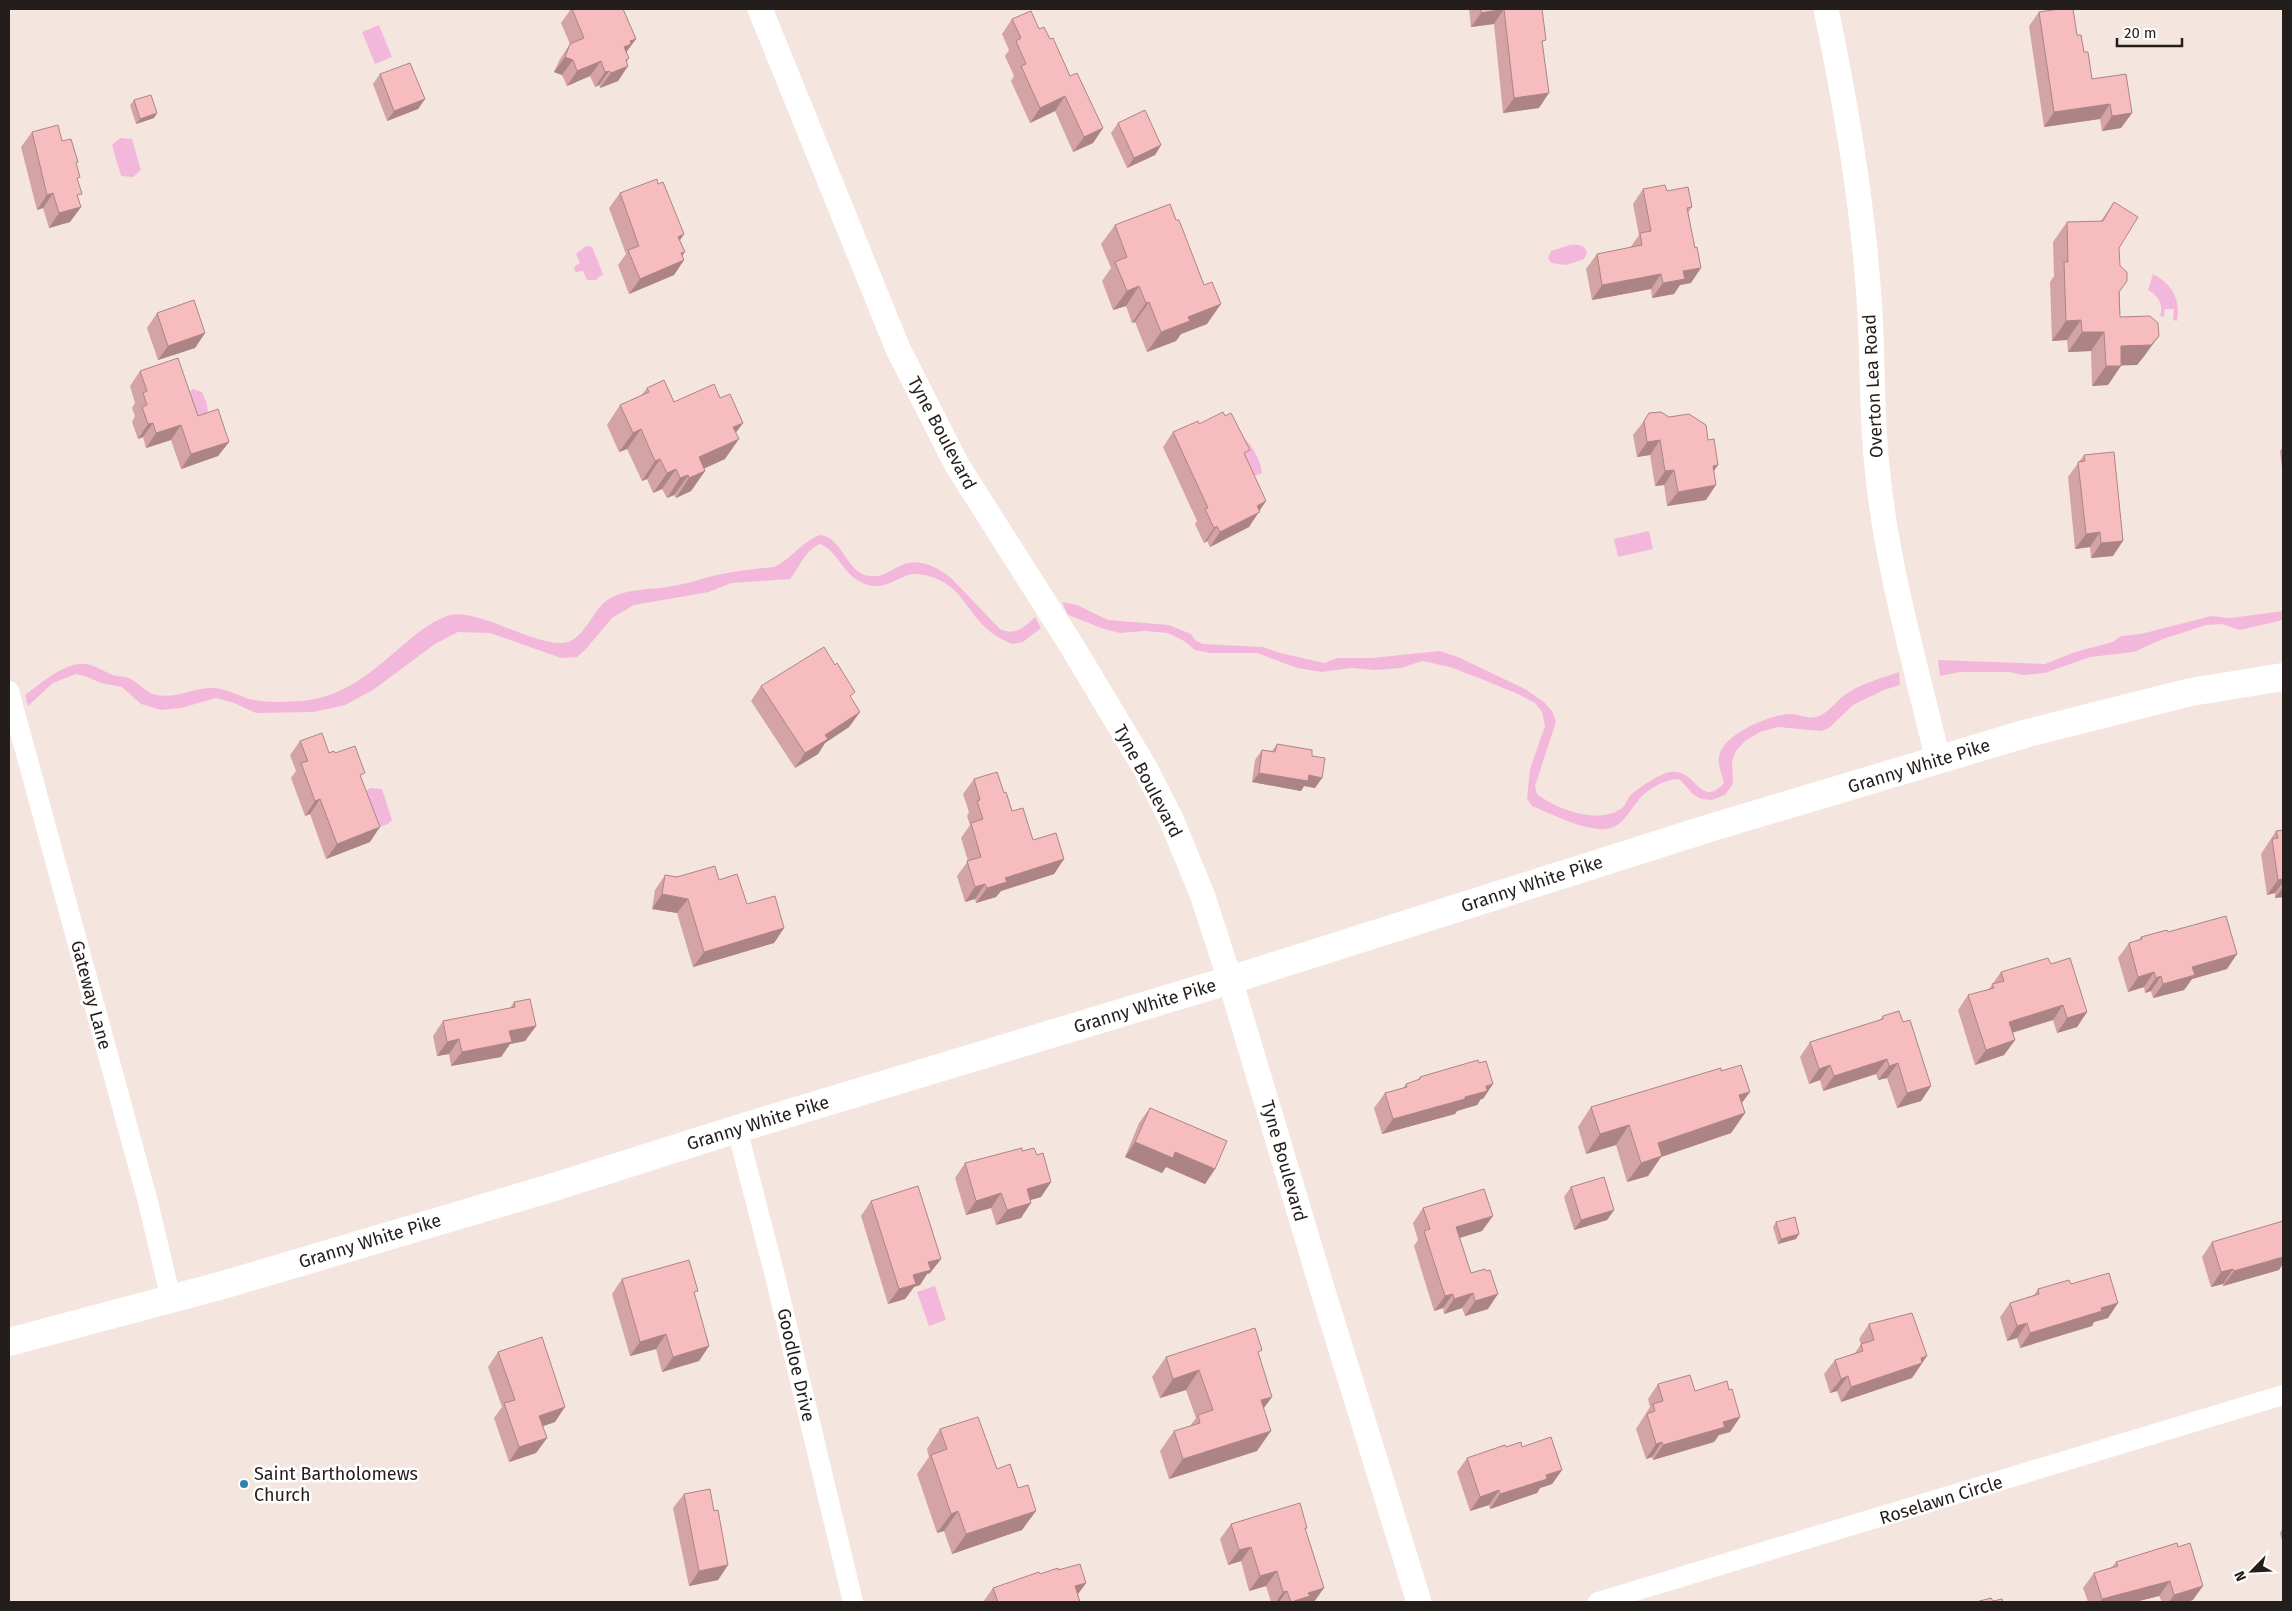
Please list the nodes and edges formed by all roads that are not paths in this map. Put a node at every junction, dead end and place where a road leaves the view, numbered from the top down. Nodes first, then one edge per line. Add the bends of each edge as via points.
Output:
1 (760, 9) edge
2 (1826, 9) edge
3 (2283, 677) edge
4 (9, 691) edge
5 (1938, 760) junction
6 (1230, 980) junction
7 (737, 1129) junction
8 (171, 1299) junction
9 (9, 1342) edge
10 (2283, 1395) edge
11 (853, 1602) edge
12 (1419, 1602) edge
13 (1598, 1602) edge

1 - 6 street, Tyne Boulevard via 898,349 957,465 1070,643 1157,790 1202,894
2 - 5 street, Overton Lea Road via 1863,227 1869,286 1877,475 1886,537
3 - 5 main road, Granny White Pike via 2191,692 2028,733
4 - 8 street, Gateway Lane via 148,1202
5 - 6 main road, Granny White Pike via 1713,827
6 - 7 main road, Granny White Pike
6 - 12 street, Tyne Boulevard
7 - 8 main road, Granny White Pike via 554,1187
7 - 11 street, Goodloe Drive
8 - 9 main road, Granny White Pike
10 - 13 street, Roselawn Circle

